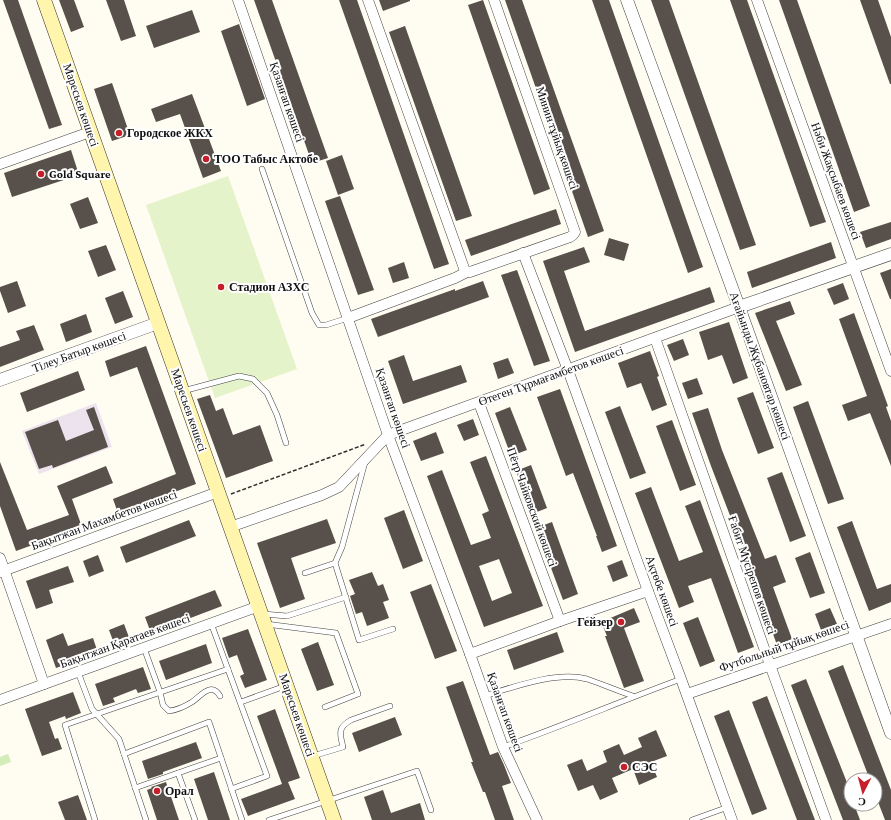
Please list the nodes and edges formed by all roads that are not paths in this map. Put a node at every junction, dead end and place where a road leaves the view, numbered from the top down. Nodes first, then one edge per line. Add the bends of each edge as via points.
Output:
1 (44, 0) edge
2 (238, 0) edge
3 (368, 0) edge
4 (494, 0) edge
5 (626, 0) edge
6 (757, 0) edge
7 (90, 132) junction
8 (0, 164) edge
9 (262, 169) dead end
10 (523, 253) junction
11 (891, 254) edge
12 (853, 267) junction
13 (467, 272) junction
14 (739, 307) junction
15 (348, 318) junction
16 (158, 323) junction
17 (655, 338) junction
18 (568, 370) junction
19 (891, 371) edge
20 (0, 380) edge
21 (182, 391) junction
22 (479, 402) junction
23 (388, 435) junction
24 (286, 443) dead end
25 (366, 459) junction
26 (222, 494) junction
27 (230, 527) junction
28 (0, 558) edge
29 (335, 563) junction
30 (2, 571) edge
31 (305, 573) dead end
32 (648, 591) junction
33 (346, 598) junction
34 (262, 615) junction
35 (560, 621) junction
36 (211, 623) junction
37 (891, 624) edge
38 (393, 629) dead end
39 (856, 635) junction
40 (144, 648) junction
41 (470, 654) junction
42 (770, 665) junction
43 (228, 668) junction
44 (78, 672) junction
45 (681, 679) junction
46 (44, 684) junction
47 (287, 686) junction
48 (160, 692) junction
49 (686, 694) junction
50 (220, 696) dead end
51 (484, 696) junction
52 (633, 696) junction
53 (0, 700) edge
54 (241, 702) junction
55 (390, 706) dead end
56 (325, 707) dead end
57 (96, 714) junction
58 (891, 734) edge
59 (503, 747) junction
60 (124, 754) junction
61 (312, 757) junction
62 (221, 758) junction
63 (178, 773) junction
64 (135, 788) junction
65 (231, 789) junction
66 (327, 801) junction
67 (728, 807) junction
68 (431, 810) dead end
69 (287, 814) junction
70 (95, 820) edge
71 (146, 820) edge
72 (195, 820) edge
73 (242, 820) edge
74 (268, 820) edge
75 (289, 820) edge
76 (334, 820) edge
77 (537, 820) edge
78 (692, 820) edge
79 (732, 820) edge
80 (826, 820) edge

1 - 7 main road, Маресьев көшесі
2 - 15 street, Қазанғап көшесі
3 - 13 street
4 - 10 street, Минин тұйық көшесі via 574,229 570,237
5 - 14 street, Ағайынды Жұбановтар көшесі
6 - 12 street, Нәби Жақсыбаев көшесі
7 - 8 street
7 - 16 main road, Маресьев көшесі
9 - 15 lane via 312,313 319,324 326,325
10 - 13 street, Минин тұйық көшесі
10 - 18 street
11 - 12 street, Өтеген Тұрмағамбетов көшесі
12 - 14 street, Өтеген Тұрмағамбетов көшесі
12 - 19 street, Нәби Жақсыбаев көшесі
13 - 15 street, Минин тұйық көшесі
14 - 17 street, Өтеген Тұрмағамбетов көшесі
14 - 39 street, Ағайынды Жұбановтар көшесі
15 - 23 street, Қазанғап көшесі
16 - 20 street, Тілеу Батыр көшесі
16 - 21 main road, Маресьев көшесі
17 - 18 street, Өтеген Тұрмағамбетов көшесі
17 - 42 street, Ғабит Мүсірепов көшесі
18 - 22 street, Өтеген Тұрмағамбетов көшесі
18 - 32 street, Ақтөбе көшесі
21 - 24 lane via 239,376 254,379 267,393
21 - 26 main road, Маресьев көшесі
22 - 23 street, Өтеген Тұрмағамбетов көшесі
22 - 35 street, Пётр Чайковский көшесі
23 - 25 street, Өтеген Тұрмағамбетов көшесі
23 - 41 street, Қазанғап көшесі
25 - 27 street, Өтеген Тұрмағамбетов көшесі via 339,487
25 - 29 lane via 342,548
26 - 27 main road, Маресьев көшесі
26 - 30 street, Бақытжан Махамбетов көшесі
27 - 34 main road, Маресьев көшесі
28 - 30 street
29 - 31 lane
29 - 33 lane
30 - 46 street
32 - 35 street
32 - 45 street, Ақтөбе көшесі
33 - 34 lane via 287,616
33 - 38 lane via 359,640
34 - 36 street, Бақытжан Қаратаев көшесі
34 - 47 main road, Маресьев көшесі
34 - 56 lane via 336,633 358,694
35 - 41 street
36 - 40 street, Бақытжан Қаратаев көшесі
36 - 43 lane
37 - 39 street, Футбольный тұйық көшесі
39 - 42 street, Футбольный тұйық көшесі
39 - 58 street, Ағайынды Жұбановтар көшесі
40 - 44 street, Бақытжан Қаратаев көшесі
40 - 48 lane
41 - 51 street, Қазанғап көшесі
42 - 49 street, Футбольный тұйық көшесі
42 - 80 street, Ғабит Мүсірепов көшесі
43 - 48 lane
43 - 54 lane
44 - 46 street, Бақытжан Қаратаев көшесі
44 - 57 lane
45 - 49 street, Ақтөбе көшесі
45 - 52 lane
46 - 53 street, Бақытжан Қаратаев көшесі
47 - 54 lane
47 - 61 main road, Маресьев көшесі
48 - 50 lane via 163,705 169,711 177,710 209,690 216,691
48 - 57 lane
49 - 67 street, Ақтөбе көшесі
51 - 52 lane via 527,683 567,676 587,679
51 - 59 street, Қазанғап көшесі
52 - 59 lane
54 - 65 lane via 267,776
55 - 61 lane via 346,723 341,728 340,735 343,748
57 - 60 lane via 119,739
57 - 70 lane via 65,725
59 - 77 street, Қазанғап көшесі
60 - 62 lane via 209,722
60 - 64 lane
61 - 66 main road, Маресьев көшесі
62 - 63 lane
62 - 65 lane
63 - 64 lane
63 - 72 lane
64 - 71 lane
65 - 73 lane
66 - 68 lane via 417,771
66 - 69 lane
66 - 76 main road, Маресьев көшесі
67 - 78 lane
67 - 79 street, Ақтөбе көшесі
69 - 74 lane
69 - 75 lane

